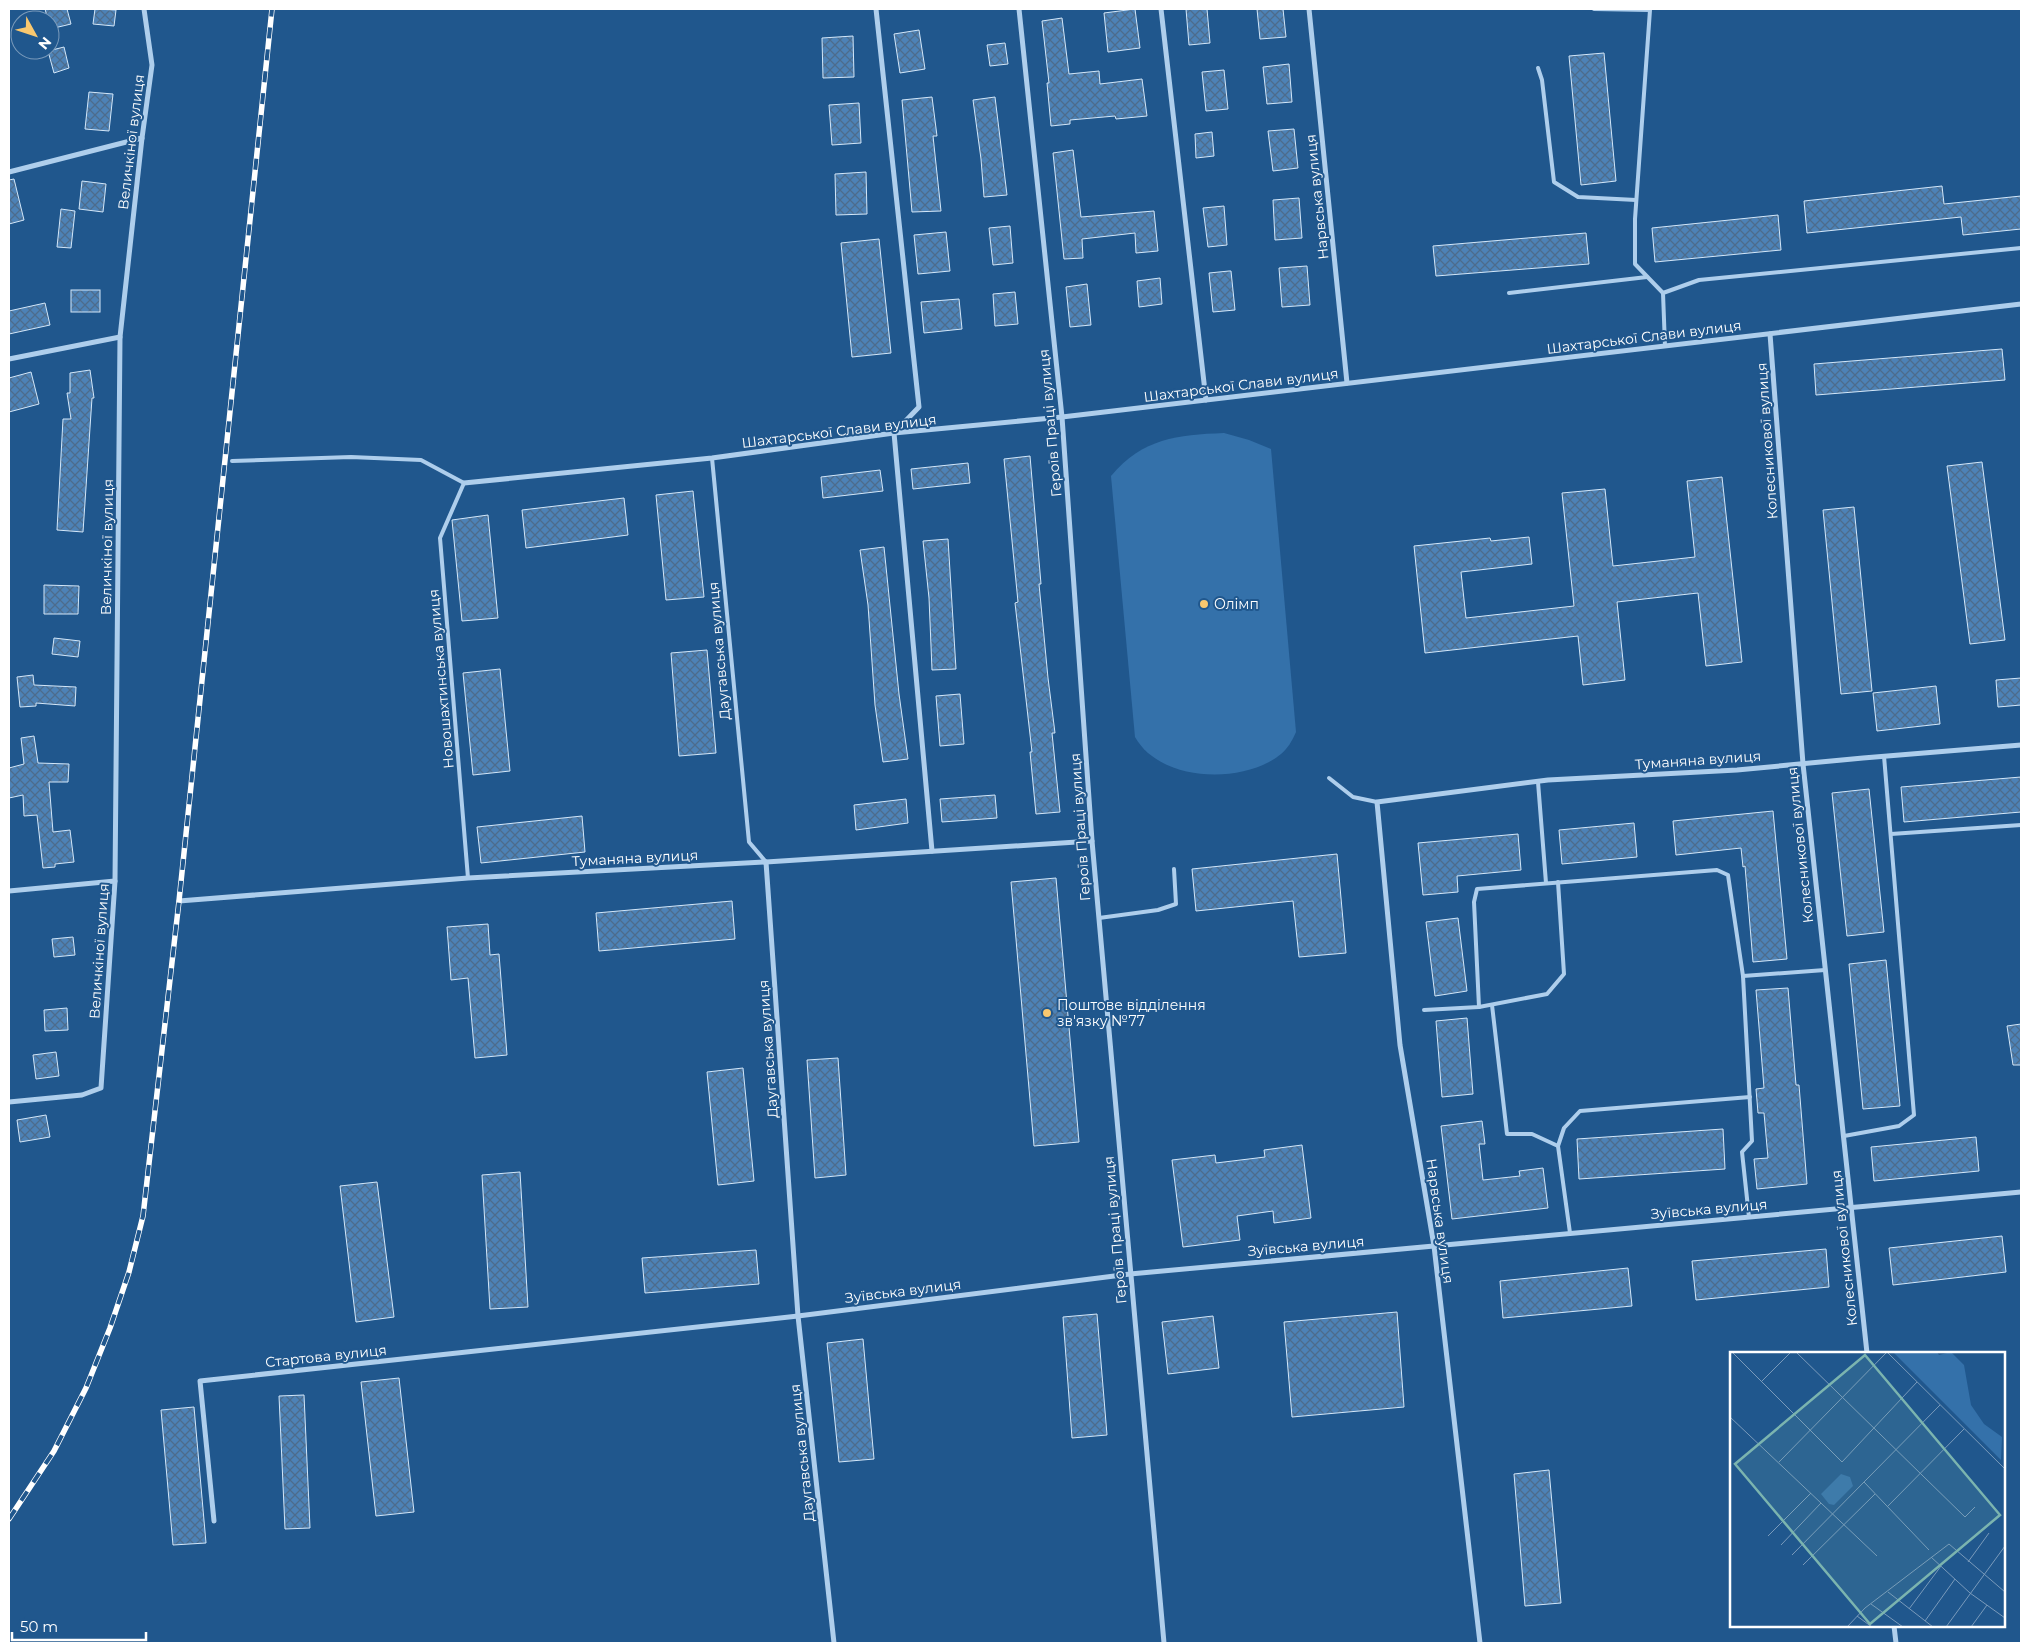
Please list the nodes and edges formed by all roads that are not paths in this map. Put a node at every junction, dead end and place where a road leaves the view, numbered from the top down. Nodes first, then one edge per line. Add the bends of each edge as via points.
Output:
1 (144, 9) edge
2 (876, 9) edge
3 (1019, 9) edge
4 (1161, 9) edge
5 (1309, 9) edge
6 (1594, 9) edge
7 (1538, 68) dead end
8 (142, 138) junction
9 (9, 172) edge
10 (1636, 200) junction
11 (2021, 248) edge
12 (1647, 277) junction
13 (1509, 293) dead end
14 (1662, 293) junction
15 (2021, 304) edge
16 (1770, 334) junction
17 (120, 337) junction
18 (1665, 346) junction
19 (9, 359) edge
20 (1347, 383) junction
21 (1206, 400) junction
22 (1062, 417) junction
23 (894, 433) junction
24 (712, 458) junction
25 (232, 461) dead end
26 (464, 483) junction
27 (2021, 745) edge
28 (1884, 756) junction
29 (1803, 764) junction
30 (1329, 778) dead end
31 (1538, 782) junction
32 (1377, 802) junction
33 (2021, 825) edge
34 (1891, 834) junction
35 (1092, 841) junction
36 (932, 852) junction
37 (766, 862) junction
38 (1174, 869) dead end
39 (468, 878) junction
40 (115, 881) junction
41 (1558, 882) junction
42 (1546, 883) junction
43 (9, 891) edge
44 (179, 901) dead end
45 (1099, 918) junction
46 (1826, 970) junction
47 (1743, 976) junction
48 (1492, 1005) junction
49 (1479, 1008) junction
50 (1424, 1010) dead end
51 (1750, 1097) junction
52 (9, 1102) edge
53 (1844, 1136) junction
54 (1558, 1146) junction
55 (2021, 1192) edge
56 (1852, 1207) junction
57 (1750, 1216) junction
58 (1570, 1233) junction
59 (1434, 1246) junction
60 (1130, 1274) junction
61 (798, 1316) junction
62 (594, 1338) joint
63 (1866, 1352) edge
64 (214, 1521) dead end
65 (1894, 1627) edge
66 (834, 1643) edge
67 (1164, 1643) edge
68 (1480, 1643) edge
69 (1896, 1643) edge

1 - 8 street, Величкіної вулиця via 152,65
2 - 23 street via 919,407
3 - 22 street, Героїв Праці вулиця
4 - 21 street
5 - 20 street, Нарвська вулиця
6 - 10 lane via 1650,10
7 - 10 lane via 1554,182 1578,197
8 - 9 street
8 - 17 street, Величкіної вулиця
10 - 12 lane via 1635,264
11 - 14 lane via 1699,280
12 - 13 lane
12 - 14 lane
14 - 18 lane
15 - 16 street, Шахтарської Слави вулиця
16 - 18 street, Шахтарської Слави вулиця
16 - 29 street, Колесникової вулиця
17 - 19 street
17 - 40 street, Величкіної вулиця
18 - 20 street, Шахтарської Слави вулиця
20 - 21 street, Шахтарської Слави вулиця
21 - 22 street, Шахтарської Слави вулиця
22 - 23 street, Шахтарської Слави вулиця
22 - 35 street, Героїв Праці вулиця
23 - 24 street, Шахтарської Слави вулиця
23 - 36 street
24 - 26 street, Шахтарської Слави вулиця
24 - 37 lane, Даугавська вулиця via 749,842
25 - 26 lane via 351,457 421,460
26 - 39 lane, Новошахтинська вулиця via 440,538
27 - 28 street, Туманяна вулиця
28 - 29 street, Туманяна вулиця
28 - 34 lane
29 - 31 street, Туманяна вулиця
29 - 46 street, Колесникової вулиця
30 - 32 lane via 1353,798
31 - 32 street, Туманяна вулиця
31 - 42 lane
32 - 59 street, Нарвська вулиця via 1400,1045
33 - 34 lane
34 - 53 lane via 1914,1115 1899,1126
35 - 36 street, Туманяна вулиця
35 - 45 street, Героїв Праці вулиця
36 - 37 street, Туманяна вулиця
37 - 39 street, Туманяна вулиця
37 - 61 street, Даугавська вулиця
38 - 45 lane via 1176,904 1158,910
39 - 44 street, Туманяна вулиця
40 - 43 street
40 - 52 street, Величкіної вулиця via 101,1088 82,1095
41 - 42 lane
41 - 47 lane via 1716,870 1728,875
41 - 48 lane via 1564,974 1547,994
42 - 49 lane via 1477,889 1474,902
45 - 60 street, Героїв Праці вулиця
46 - 47 lane
46 - 53 street, Колесникової вулиця
47 - 51 lane
48 - 49 lane
48 - 54 lane via 1507,1134 1532,1134
49 - 50 lane
51 - 54 lane via 1580,1110 1564,1128
51 - 57 lane via 1752,1141 1742,1152
53 - 56 street, Колесникової вулиця
54 - 58 lane
55 - 56 street, Зуївська вулиця
56 - 57 street, Зуївська вулиця
56 - 63 street, Колесникової вулиця
57 - 58 street, Зуївська вулиця
58 - 59 street, Зуївська вулиця
59 - 60 street, Зуївська вулиця
59 - 68 street, Нарвська вулиця
60 - 61 street, Зуївська вулиця
60 - 67 street, Героїв Праці вулиця
61 - 62 street, Зуївська вулиця
61 - 66 street, Даугавська вулиця
62 - 64 street, Стартова вулиця via 200,1381
65 - 69 street

